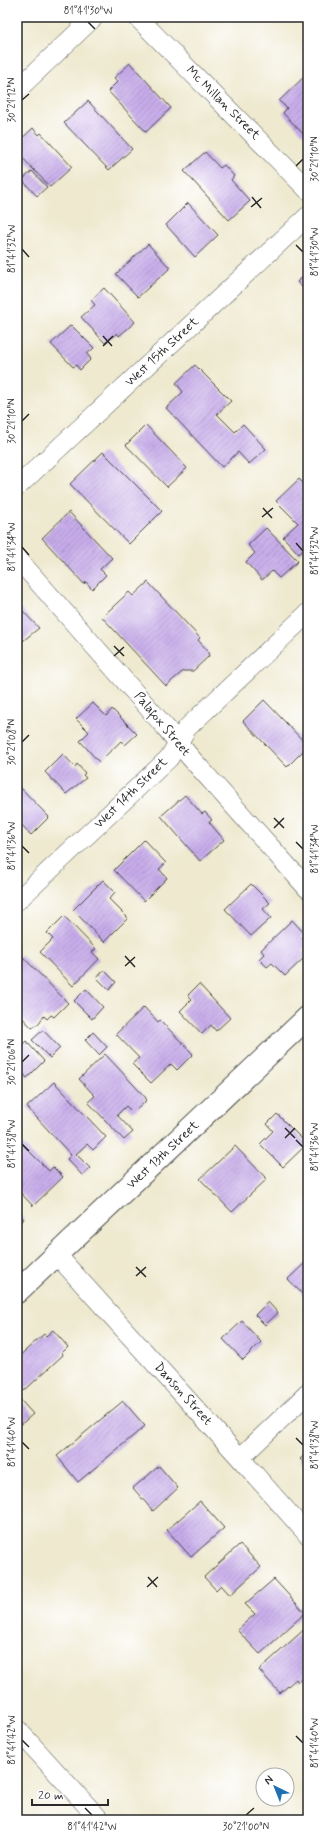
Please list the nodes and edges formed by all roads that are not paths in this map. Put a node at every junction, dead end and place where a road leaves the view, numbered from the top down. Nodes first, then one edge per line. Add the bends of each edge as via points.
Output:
1 (94, 17) edge
2 (137, 17) edge
3 (17, 90) edge
4 (308, 190) edge
5 (308, 216) edge
6 (17, 487) edge
7 (17, 558) edge
8 (308, 613) edge
9 (178, 742) junction
10 (308, 889) edge
11 (17, 902) edge
12 (308, 1017) edge
13 (56, 1255) junction
14 (17, 1292) edge
15 (308, 1394) edge
16 (240, 1458) junction
17 (308, 1536) edge
18 (17, 1729) edge
19 (100, 1820) edge

1 - 3 street
2 - 4 street, Mc Millan Street
5 - 6 street, West 15th Street
7 - 9 street, Palafox Street
8 - 9 street, West 14th Street via 187,728
9 - 10 street, Palafox Street
9 - 11 street, West 14th Street via 169,758
12 - 13 street, West 13th Street
13 - 14 street, West 13th Street
13 - 16 street, Danson Street
15 - 16 street
16 - 17 street, Danson Street
18 - 19 street

